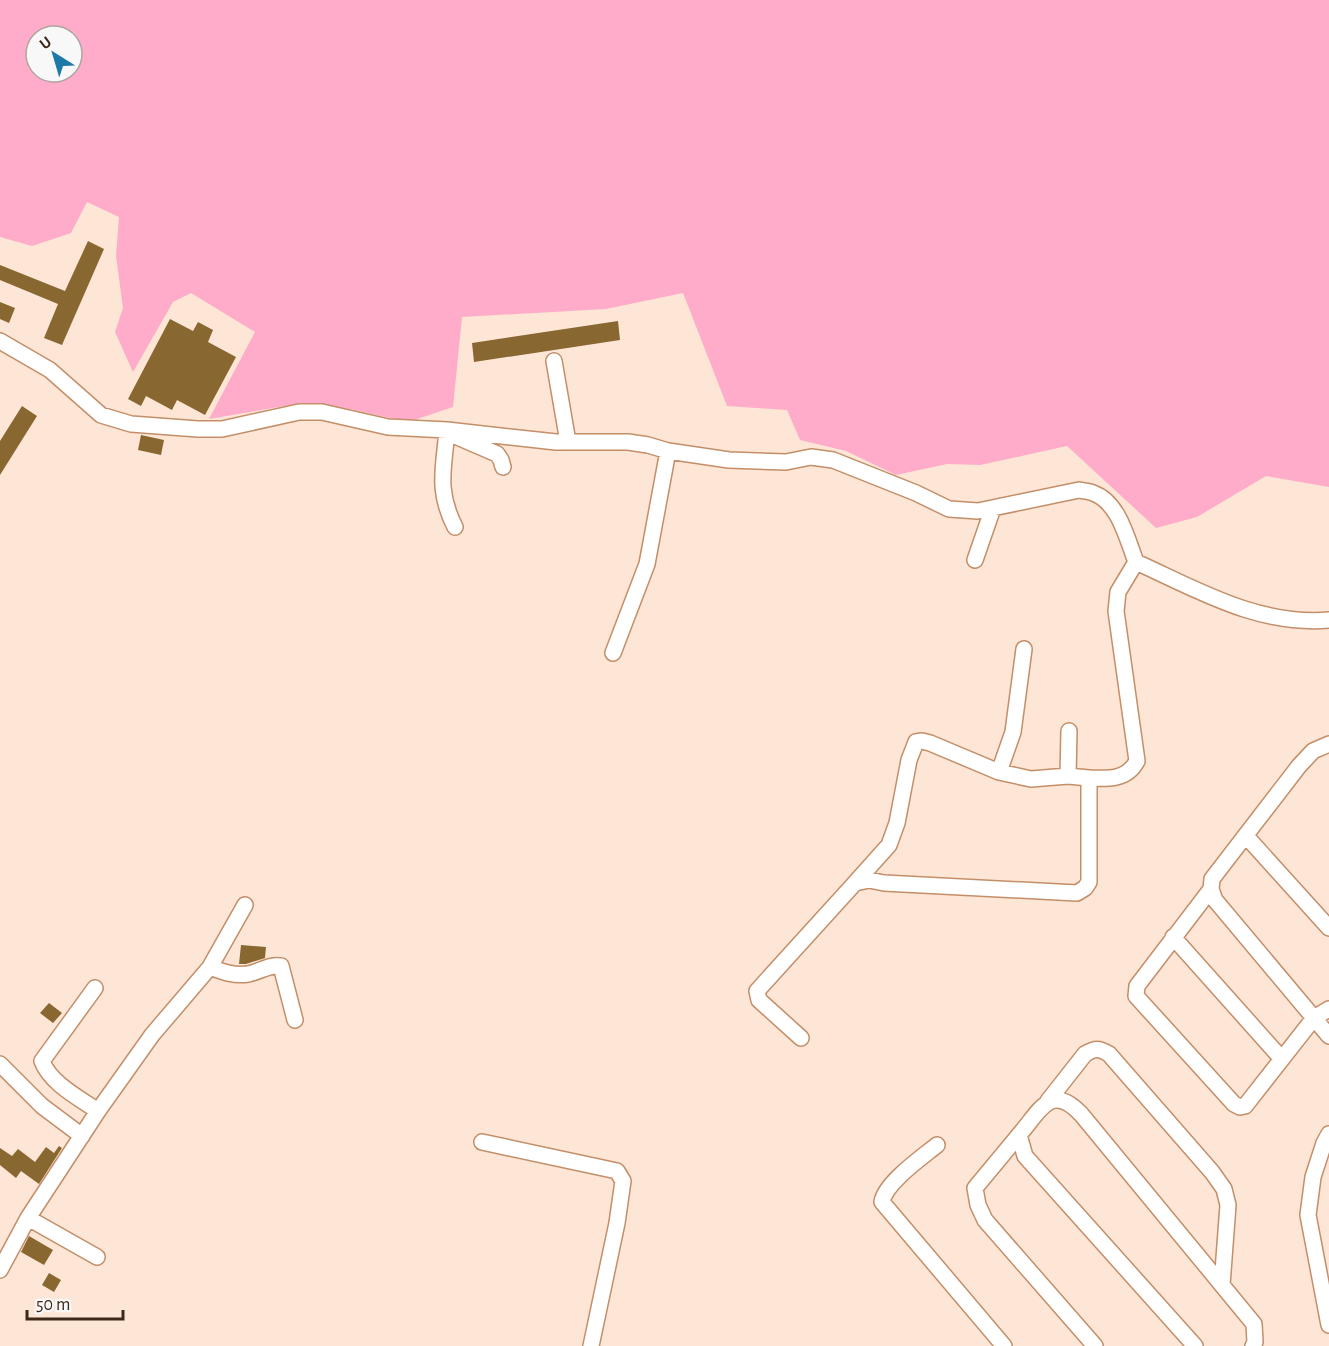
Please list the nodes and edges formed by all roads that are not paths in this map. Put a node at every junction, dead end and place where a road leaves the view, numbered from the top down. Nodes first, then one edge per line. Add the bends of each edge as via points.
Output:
1 (0, 342) edge
2 (554, 361) dead end
3 (447, 432) junction
4 (568, 442) junction
5 (668, 451) junction
6 (503, 467) dead end
7 (993, 508) junction
8 (455, 527) dead end
9 (975, 560) dead end
10 (1136, 562) junction
11 (1329, 621) edge
12 (1024, 649) dead end
13 (613, 653) dead end
14 (1069, 731) dead end
15 (1329, 744) edge
16 (999, 772) junction
17 (1068, 776) junction
18 (1089, 778) junction
19 (1245, 836) junction
20 (855, 883) junction
21 (1211, 889) junction
22 (245, 905) dead end
23 (1329, 928) edge
24 (1173, 937) junction
25 (210, 967) junction
26 (95, 988) dead end
27 (1329, 1009) edge
28 (1314, 1018) junction
29 (295, 1020) dead end
30 (1329, 1036) edge
31 (801, 1038) dead end
32 (1281, 1058) junction
33 (0, 1064) edge
34 (45, 1070) junction
35 (24, 1088) junction
36 (1048, 1101) junction
37 (98, 1111) junction
38 (1329, 1134) edge
39 (1019, 1135) junction
40 (82, 1136) junction
41 (482, 1142) dead end
42 (937, 1145) dead end
43 (28, 1218) junction
44 (96, 1257) dead end
45 (0, 1270) edge
46 (1222, 1285) junction
47 (1329, 1325) edge
48 (591, 1346) edge
49 (1004, 1346) edge
50 (1095, 1346) edge
51 (1196, 1346) edge
52 (1253, 1346) edge

1 - 3 street via 50,370 101,415 131,424 222,429 299,412 322,412 388,427
2 - 4 street
3 - 4 street
3 - 6 street via 497,454
3 - 8 street via 444,499
4 - 5 street via 628,442
5 - 7 street via 729,460 833,460 949,509
5 - 13 street via 646,564
7 - 9 street
7 - 10 street via 1079,490 1094,493 1116,514
10 - 11 street via 1239,609 1307,622
10 - 18 street via 1118,592 1116,611 1137,761 1125,775
12 - 16 street via 1013,732
14 - 17 street
15 - 19 street via 1313,750
16 - 17 street via 1031,779
16 - 20 street via 930,743 916,742 889,845
17 - 18 street
18 - 20 street via 1089,882 1077,893 869,880
19 - 21 street via 1212,879
19 - 23 street
20 - 31 street via 757,991 759,1000
21 - 24 street
21 - 28 street via 1215,900
22 - 25 street
24 - 32 street
24 - 32 street via 1137,986 1139,1000 1240,1107 1245,1106
25 - 29 street via 229,974 248,974 281,966
25 - 37 street via 152,1035
26 - 34 street via 42,1061
27 - 28 street
28 - 30 street
28 - 32 street
33 - 35 street
34 - 35 street
34 - 37 street
35 - 40 street
36 - 39 street
36 - 46 street via 1058,1098 1070,1102
36 - 46 street via 1085,1054 1100,1048 1109,1054 1224,1190 1228,1204
37 - 40 street
38 - 47 street via 1313,1177 1308,1215
39 - 50 street via 975,1188 978,1205 985,1220
39 - 51 street via 1025,1156
40 - 43 street
41 - 48 street via 617,1171 621,1176 617,1223
42 - 49 street via 889,1186 882,1202
43 - 44 street
43 - 45 street
46 - 52 street via 1254,1324

